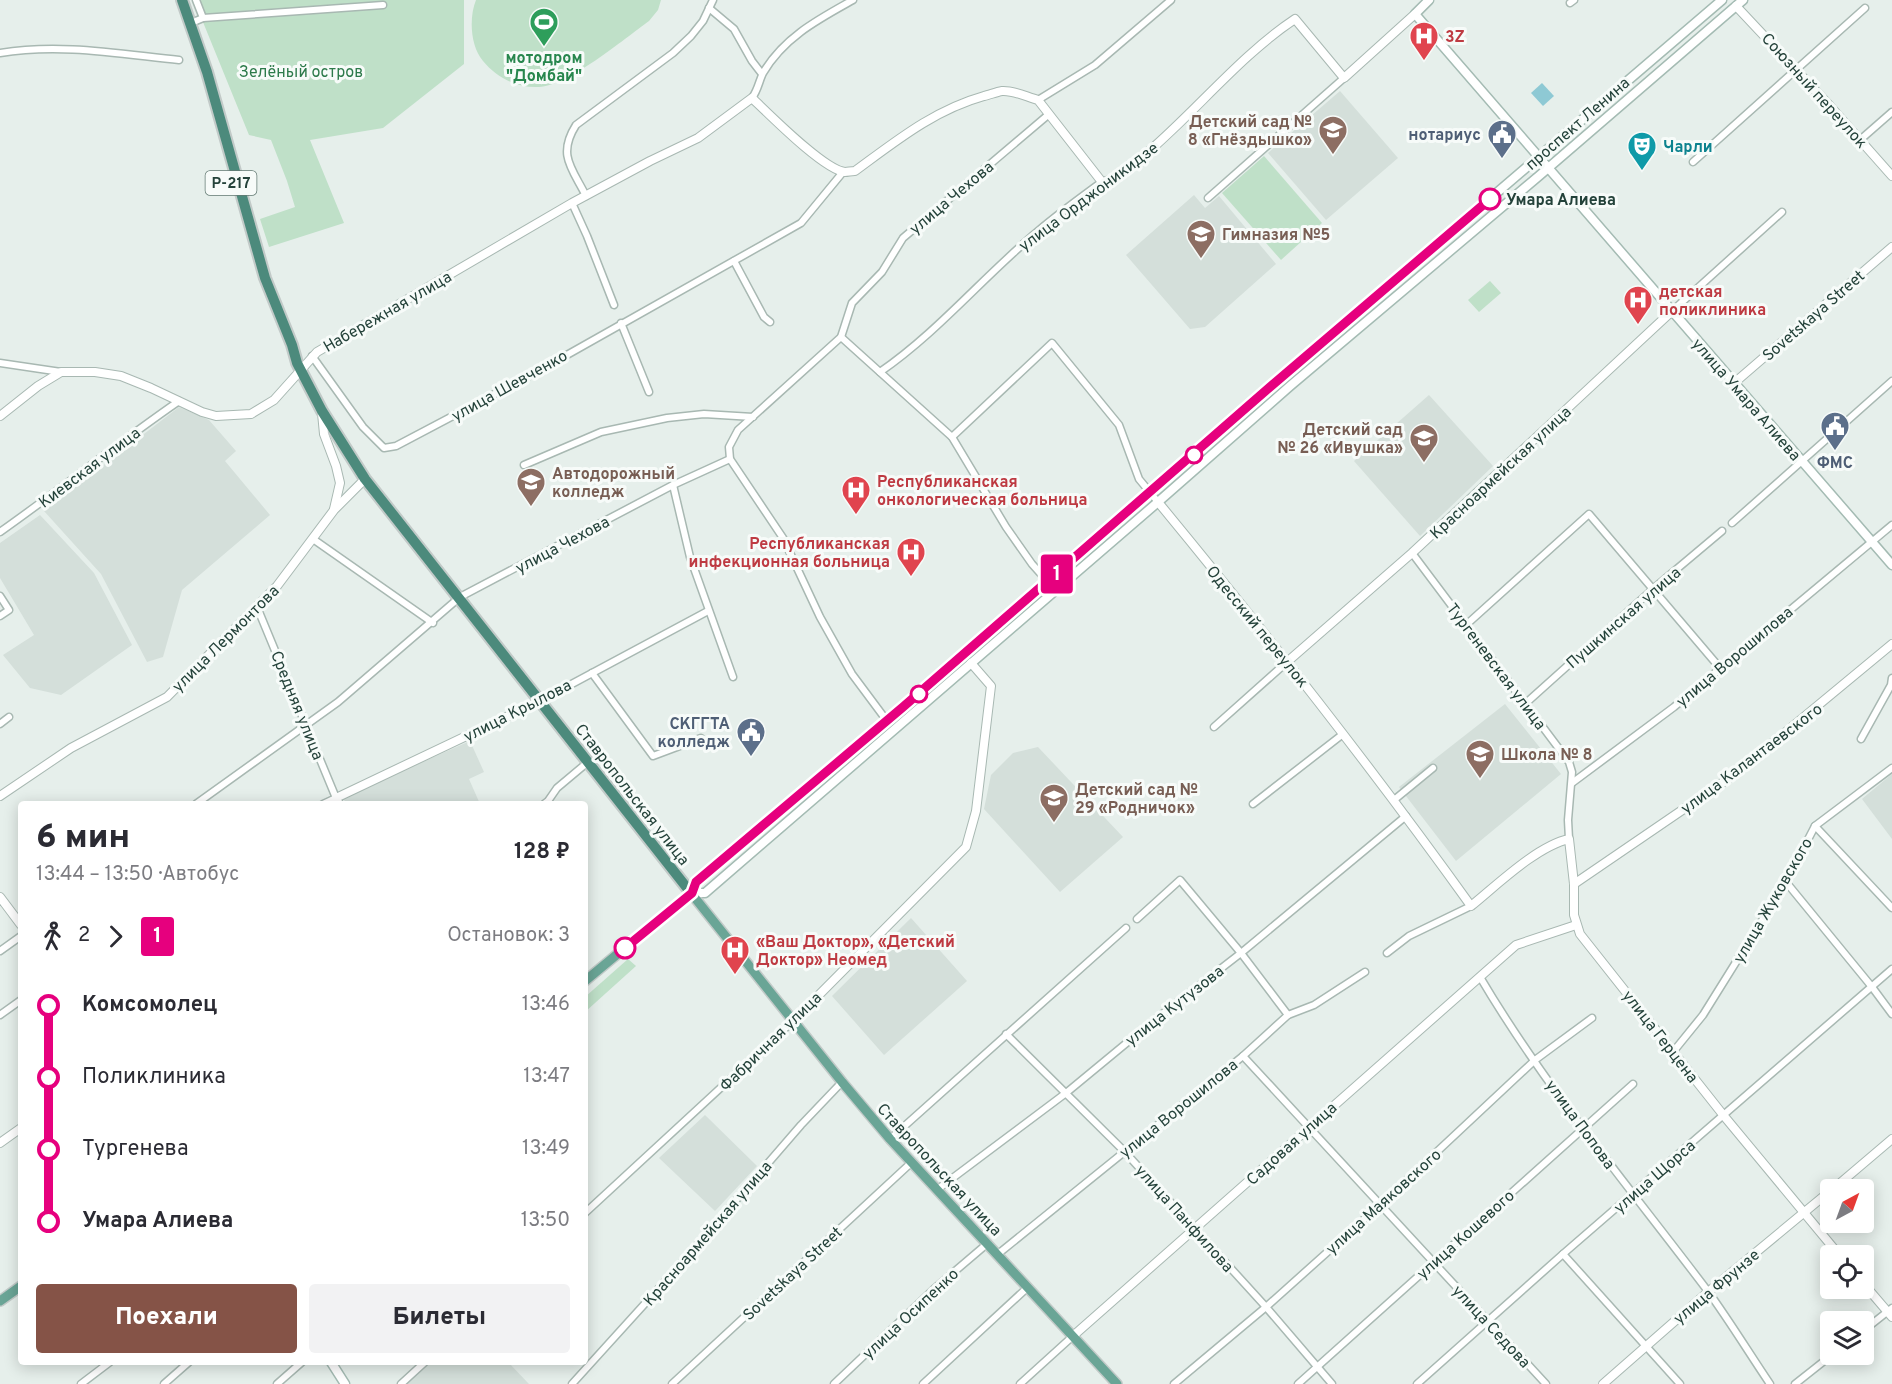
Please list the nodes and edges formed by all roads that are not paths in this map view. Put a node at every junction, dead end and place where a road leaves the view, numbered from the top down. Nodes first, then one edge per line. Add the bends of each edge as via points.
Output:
1 (174, 0) edge
2 (182, 0) edge
3 (196, 0) edge
4 (713, 0) edge
5 (853, 0) edge
6 (1171, 0) edge
7 (1429, 0) edge
8 (1722, 0) edge
9 (1739, 3) edge
10 (383, 5) dead end
11 (709, 8) junction
12 (1865, 8) dead end
13 (1414, 14) junction
14 (202, 18) junction
15 (191, 23) junction
16 (0, 53) edge
17 (179, 60) dead end
18 (1797, 69) junction
19 (762, 74) junction
20 (1344, 78) junction
21 (752, 98) junction
22 (1038, 100) junction
23 (1892, 112) edge
24 (1048, 116) junction
25 (1860, 140) junction
26 (1539, 156) junction
27 (1693, 162) dead end
28 (1549, 167) junction
29 (843, 172) junction
30 (1892, 176) edge
31 (1102, 182) junction
32 (586, 196) junction
33 (1208, 198) dead end
34 (572, 203) junction
35 (1782, 212) dead end
36 (1892, 247) edge
37 (734, 261) junction
38 (614, 305) dead end
39 (1671, 312) junction
40 (770, 322) dead end
41 (621, 323) junction
42 (841, 337) junction
43 (312, 356) junction
44 (0, 363) edge
45 (298, 365) junction
46 (61, 372) junction
47 (880, 372) junction
48 (1892, 381) edge
49 (1733, 384) junction
50 (649, 392) dead end
51 (179, 401) junction
52 (322, 411) junction
53 (0, 416) edge
54 (753, 417) junction
55 (952, 437) junction
56 (730, 459) junction
57 (1801, 460) junction
58 (524, 465) dead end
59 (365, 479) junction
60 (673, 485) junction
61 (1151, 492) junction
62 (1158, 502) junction
63 (334, 510) junction
64 (1731, 523) dead end
65 (1892, 525) edge
66 (1722, 531) dead end
67 (0, 532) edge
68 (314, 539) junction
69 (1872, 540) junction
70 (1412, 553) junction
71 (1892, 565) edge
72 (1048, 582) junction
73 (1653, 589) junction
74 (0, 596) edge
75 (460, 597) junction
76 (257, 607) junction
77 (708, 611) junction
78 (0, 616) edge
79 (433, 622) junction
80 (1466, 625) junction
81 (1892, 644) edge
82 (1287, 662) junction
83 (971, 663) junction
84 (1720, 668) junction
85 (592, 673) junction
86 (733, 676) dead end
87 (1892, 678) edge
88 (540, 701) junction
89 (1525, 704) junction
90 (9, 717) dead end
91 (887, 721) junction
92 (0, 724) edge
93 (307, 726) junction
94 (1214, 728) dead end
95 (1343, 734) junction
96 (701, 738) dead end
97 (1861, 738) dead end
98 (588, 762) junction
99 (1433, 768) dead end
100 (1892, 768) edge
101 (1572, 783) junction
102 (0, 796) edge
103 (1394, 800) junction
104 (200, 801) edge
105 (338, 801) edge
106 (549, 801) edge
107 (1253, 804) dead end
108 (1407, 816) junction
109 (1815, 826) junction
110 (1569, 839) junction
111 (1786, 882) junction
112 (1574, 884) junction
113 (692, 893) junction
114 (0, 897) edge
115 (1471, 906) junction
116 (1892, 908) edge
117 (1137, 919) dead end
118 (18, 921) edge
119 (1576, 925) junction
120 (1126, 928) dead end
121 (18, 938) edge
122 (0, 951) edge
123 (1241, 953) junction
124 (1387, 953) dead end
125 (1892, 969) edge
126 (1365, 972) dead end
127 (1480, 978) junction
128 (588, 979) edge
129 (1872, 987) junction
130 (18, 1002) edge
131 (1892, 1014) edge
132 (0, 1015) edge
133 (1288, 1015) junction
134 (1592, 1018) dead end
135 (793, 1021) junction
136 (1006, 1034) junction
137 (1673, 1052) junction
138 (1243, 1056) junction
139 (1534, 1060) junction
140 (842, 1082) junction
141 (1633, 1084) dead end
142 (1066, 1093) junction
143 (1724, 1116) junction
144 (1309, 1127) junction
145 (1585, 1128) junction
146 (18, 1130) edge
147 (890, 1139) junction
148 (1892, 1139) edge
149 (0, 1143) edge
150 (1124, 1151) junction
151 (912, 1162) junction
152 (1844, 1179) edge
153 (938, 1188) junction
154 (1633, 1195) junction
155 (1820, 1199) edge
156 (1380, 1205) junction
157 (588, 1210) edge
158 (1804, 1212) junction
159 (1194, 1230) junction
160 (988, 1243) junction
161 (1831, 1245) edge
162 (998, 1254) junction
163 (1563, 1254) junction
164 (1433, 1263) junction
165 (1028, 1287) junction
166 (18, 1288) edge
167 (1708, 1292) junction
168 (1874, 1294) edge
169 (0, 1301) edge
170 (1266, 1307) junction
171 (1890, 1312) edge
172 (1486, 1322) junction
173 (1874, 1323) edge
174 (1073, 1336) junction
175 (1646, 1345) junction
176 (106, 1365) edge
177 (186, 1365) edge
178 (299, 1365) edge
179 (334, 1365) edge
180 (422, 1365) edge
181 (1820, 1365) edge
182 (1317, 1367) junction
183 (81, 1384) edge
184 (164, 1384) edge
185 (277, 1384) edge
186 (345, 1384) edge
187 (401, 1384) edge
188 (572, 1384) edge
189 (672, 1384) edge
190 (834, 1384) edge
191 (923, 1384) edge
192 (1020, 1384) edge
193 (1117, 1384) edge
194 (1174, 1384) edge
195 (1298, 1384) edge
196 (1332, 1384) edge
197 (1417, 1384) edge
198 (1546, 1384) edge
199 (1603, 1384) edge
200 (1680, 1384) edge
201 (1770, 1384) edge
202 (1796, 1384) edge

1 - 45 highway, Р-217 via 201,75 260,280 287,348
2 - 15 highway, Р-217
3 - 14 street
4 - 11 street
5 - 19 street via 808,25 779,50
6 - 22 street via 1095,64
7 - 13 main road
8 - 26 main road, проспект Ленина
9 - 18 street, Союзный переулок
9 - 28 main road, проспект Ленина
10 - 14 street
11 - 19 street via 734,29
11 - 32 street via 691,36 673,53 576,125 568,137 568,160
12 - 18 street
13 - 20 street
13 - 26 main road, улица Умара Алиева
14 - 15 street
15 - 45 highway, Р-217 via 265,278
16 - 17 street via 61,48
18 - 25 street, Союзный переулок
18 - 27 street
19 - 21 street
20 - 31 street, улица Орджоникидзе via 1295,19 1270,35 1115,180
20 - 33 street
21 - 29 street via 796,140
21 - 32 street, Набережная улица via 698,138
22 - 24 street
22 - 29 street via 1002,91 969,100 915,127 855,171
23 - 25 street
24 - 31 street
24 - 42 street, улица Чехова via 903,238 882,272 852,303
25 - 30 street, Союзный переулок
26 - 28 main road, улица Умара Алиева
26 - 61 main road, проспект Ленина
28 - 39 main road, улица Умара Алиева
28 - 62 main road, проспект Ленина
29 - 37 street, улица Шевченко via 801,223
31 - 47 street, улица Орджоникидзе via 1036,232 964,301
32 - 34 street, Набережная улица
34 - 38 street
34 - 43 street, Набережная улица
35 - 39 street, Красноармейская улица
36 - 49 street, Sovetskaya Street
37 - 40 street
37 - 41 street, улица Шевченко
39 - 49 main road, улица Умара Алиева
39 - 70 street, Красноармейская улица
41 - 43 street, улица Шевченко via 542,369 396,446 384,448 363,427
41 - 50 street
42 - 47 street
42 - 54 street, улица Чехова
43 - 45 street, Набережная улица
44 - 46 street
45 - 51 street, Набережная улица via 290,385 251,414 216,416
45 - 52 highway, Ставропольская улица
46 - 51 street, Набережная улица via 121,376
46 - 53 street
47 - 55 street
48 - 57 street
49 - 57 main road, улица Умара Алиева
51 - 67 street, Киевская улица
52 - 59 highway, Ставропольская улица
52 - 63 street, улица Лермонтова via 324,434 340,483
54 - 56 street, улица Чехова via 733,438
54 - 58 street via 704,414 600,432
55 - 61 street, Одесский переулок via 1053,343 1119,425 1139,479
55 - 72 street via 1006,527
56 - 60 street, улица Чехова
56 - 91 street via 783,538 852,674
57 - 64 street
57 - 69 main road, улица Умара Алиева
59 - 63 street, улица Лермонтова
59 - 75 highway, Ставропольская улица
60 - 75 street, улица Чехова
60 - 77 street
61 - 62 street, Одесский переулок
61 - 72 main road, проспект Ленина
62 - 82 street, Одесский переулок
62 - 83 main road, проспект Ленина
63 - 68 street, улица Лермонтова
65 - 69 street, улица Ворошилова
66 - 73 street, Пушкинская улица
68 - 76 street, улица Лермонтова
68 - 79 street
69 - 71 main road, улица Умара Алиева
69 - 84 street, улица Ворошилова
70 - 80 street, Тургеневская улица
70 - 82 street, Красноармейская улица
72 - 91 main road, проспект Ленина
73 - 80 street via 1589,514
73 - 84 street
73 - 89 street, Пушкинская улица
74 - 78 street via 9,610
75 - 79 street, улица Чехова
75 - 88 highway, Ставропольская улица
76 - 93 street, Средняя улица
76 - 102 street, улица Лермонтова via 167,697 71,748
77 - 85 street, улица Крылова
77 - 86 street
79 - 93 street, улица Чехова
80 - 89 street, Тургеневская улица
81 - 112 street, улица Калантаевского via 1735,774
82 - 94 street, Красноармейская улица
82 - 95 street, Одесский переулок
83 - 113 main road, проспект Ленина via 705,893
83 - 135 street, Фабричная улица via 991,686 976,811 966,847
84 - 101 street, улица Ворошилова
85 - 88 street, улица Крылова
85 - 96 street via 653,756
87 - 97 street
88 - 98 highway, Ставропольская улица
88 - 105 street, улица Крылова
89 - 101 street, Тургеневская улица via 1569,762
90 - 92 street
91 - 113 main road, проспект Ленина via 696,882
93 - 104 street, улица Чехова
93 - 105 street, Средняя улица
95 - 103 street, Одесский переулок
95 - 107 street
98 - 106 street via 557,788
98 - 113 highway, Ставропольская улица
99 - 103 street
100 - 109 street, улица Жуковского
101 - 110 street, улица Герцена
103 - 108 street, Одесский переулок
108 - 115 street, Одесский переулок
108 - 123 street, улица Кутузова
109 - 111 street, улица Жуковского
109 - 116 street
110 - 112 street, улица Герцена
110 - 115 street via 1551,845
111 - 129 street
111 - 137 street, улица Жуковского via 1703,1015
112 - 119 street, улица Герцена
113 - 128 main road, проспект Ленина
113 - 135 main road, Ставропольская улица
114 - 118 street
115 - 124 street via 1409,936
117 - 123 street via 1180,880
119 - 127 street, Садовая улица via 1516,945
119 - 137 street, улица Герцена
120 - 136 street
121 - 122 street
123 - 133 street
123 - 142 street, улица Кутузова
125 - 129 street, улица Щорса
126 - 133 street, улица Ворошилова via 1314,1005
127 - 139 street, улица Попова
127 - 144 street, Садовая улица
129 - 131 street
129 - 143 street, улица Щорса
130 - 132 street
133 - 138 street, улица Ворошилова
134 - 139 street, улица Маяковского
135 - 140 main road, Ставропольская улица
135 - 157 street, Фабричная улица
136 - 142 street, улица Панфилова
136 - 147 street
137 - 143 street, улица Герцена
138 - 144 street, улица Седова
138 - 150 street, улица Ворошилова
139 - 145 street, улица Попова
139 - 156 street, улица Маяковского
140 - 147 main road, Ставропольская улица
140 - 188 street, Красноармейская улица
141 - 145 street, улица Кошевого
142 - 150 street, улица Панфилова
142 - 153 street, улица Кутузова
143 - 154 street, улица Щорса
143 - 158 street, улица Герцена
144 - 156 street, улица Седова
144 - 159 street, Садовая улица
145 - 154 street, улица Попова
145 - 164 street, улица Кошевого
146 - 149 street
147 - 151 main road, Ставропольская улица
148 - 152 street, улица Фрунзе
150 - 159 street, улица Панфилова
150 - 162 street, улица Ворошилова
151 - 153 main road, Ставропольская улица
151 - 189 street, Sovetskaya Street
153 - 160 main road, Ставропольская улица
154 - 163 street, улица Щорса
154 - 167 street, улица Попова
155 - 158 street, улица Фрунзе
156 - 164 street, улица Седова
156 - 170 street, улица Маяковского
158 - 161 street, улица Герцена
158 - 167 street, улица Фрунзе
159 - 170 street, улица Панфилова
159 - 174 street, Садовая улица
160 - 162 main road, Ставропольская улица
160 - 190 street, улица Осипенко
162 - 165 main road, Ставропольская улица
163 - 172 street, улица Щорса
163 - 175 street
164 - 172 street, улица Седова
164 - 182 street, улица Кошевого
165 - 174 main road, Ставропольская улица
165 - 191 street
166 - 169 main road
167 - 175 street, улица Фрунзе
167 - 201 street, улица Попова
168 - 171 street
170 - 182 street, улица Панфилова
170 - 194 street, улица Маяковского
171 - 173 street
172 - 197 street, улица Щорса
172 - 198 street, улица Седова
174 - 192 street, Садовая улица
174 - 193 main road, Ставропольская улица
175 - 199 street, улица Фрунзе
175 - 200 street
176 - 183 street
177 - 184 street
178 - 185 street
179 - 186 main road
180 - 187 street
181 - 202 street
182 - 195 street, улица Кошевого
182 - 196 street, улица Панфилова

